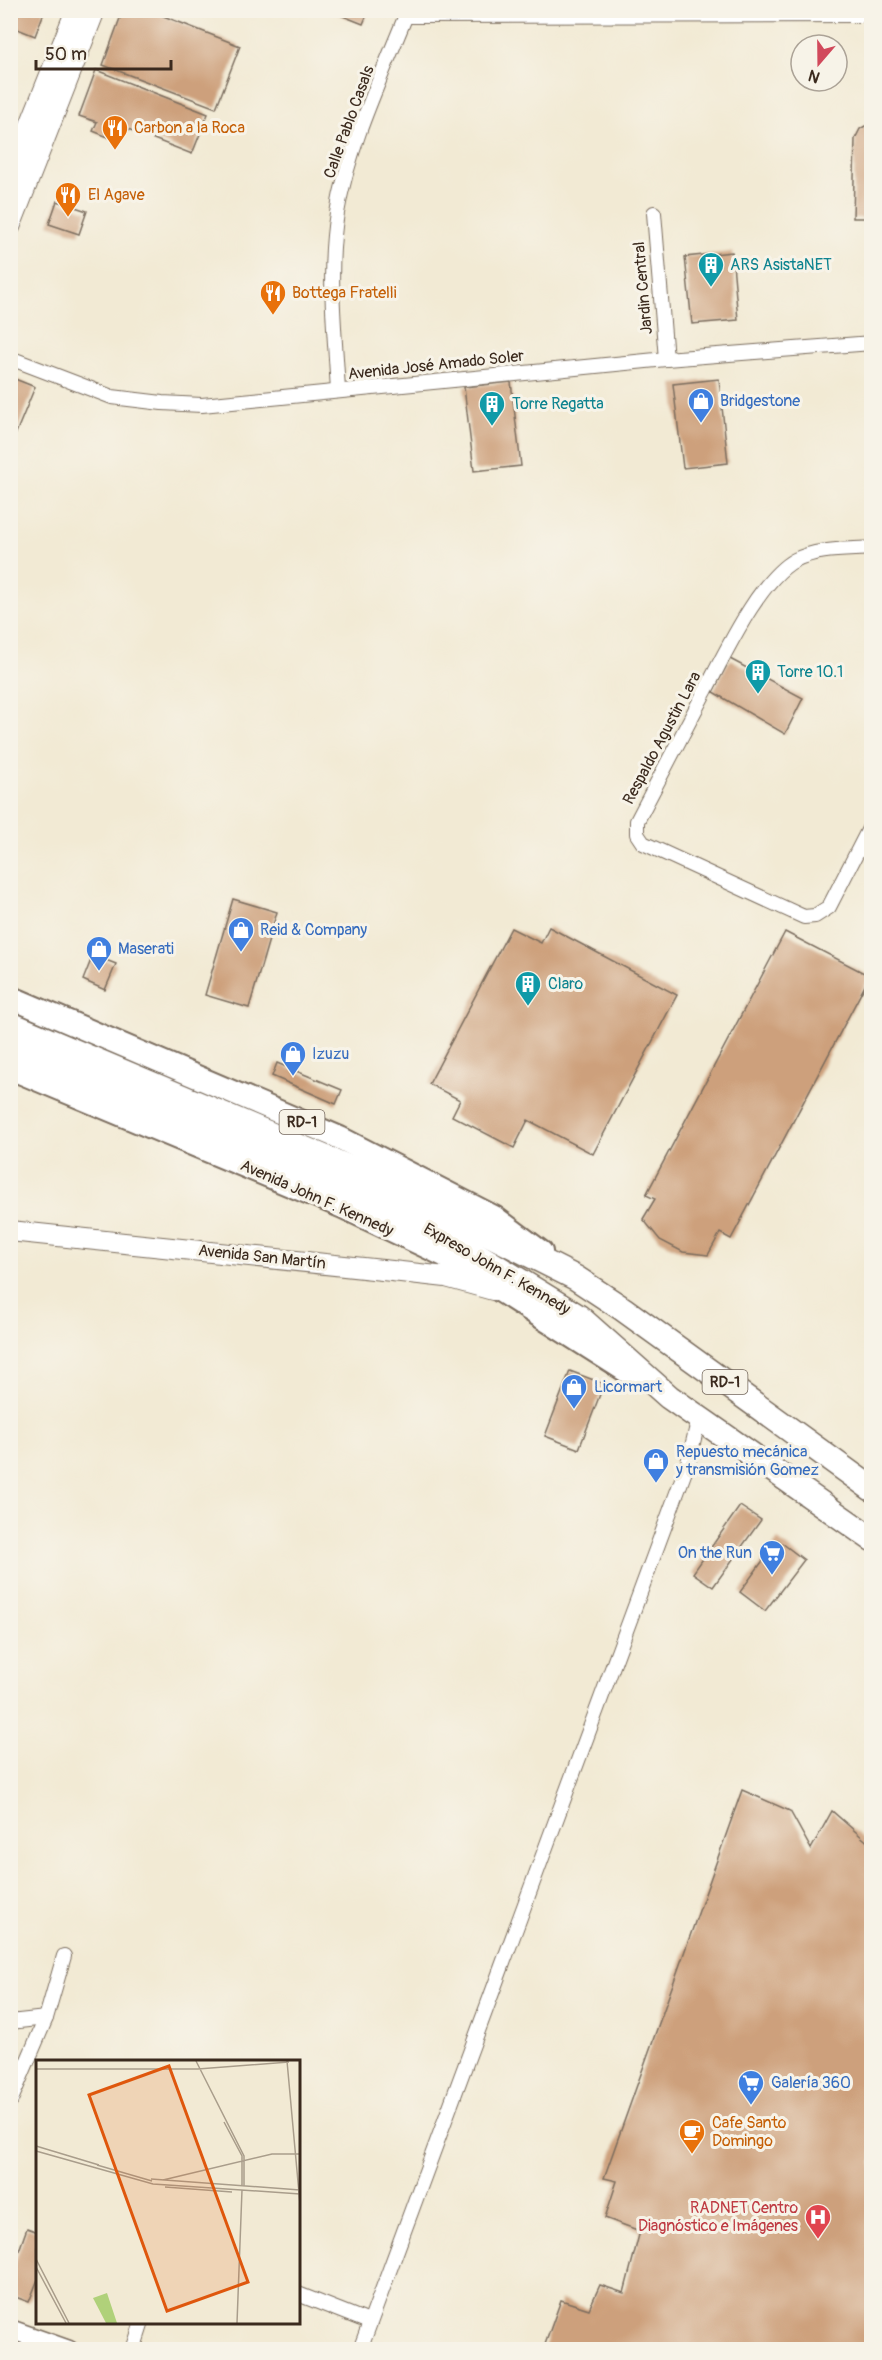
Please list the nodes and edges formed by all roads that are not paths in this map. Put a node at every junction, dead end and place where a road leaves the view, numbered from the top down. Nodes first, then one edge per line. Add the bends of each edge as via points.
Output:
1 (76, 10) edge
2 (95, 10) edge
3 (407, 13) edge
4 (872, 15) edge
5 (10, 174) edge
6 (654, 213) dead end
7 (10, 227) edge
8 (872, 343) edge
9 (10, 358) edge
10 (666, 359) junction
11 (338, 391) junction
12 (872, 548) edge
13 (872, 823) edge
14 (10, 997) edge
15 (10, 1024) edge
16 (10, 1047) edge
17 (10, 1068) edge
18 (318, 1165) junction
19 (10, 1231) edge
20 (576, 1278) junction
21 (512, 1296) junction
22 (669, 1397) junction
23 (699, 1418) junction
24 (872, 1488) edge
25 (872, 1539) edge
26 (64, 1956) dead end
27 (46, 2018) junction
28 (10, 2022) edge
29 (10, 2102) edge
30 (300, 2295) edge
31 (369, 2322) junction
32 (141, 2324) edge
33 (10, 2329) edge
34 (69, 2349) edge
35 (133, 2349) edge
36 (360, 2349) edge

1 - 5 main road
2 - 7 main road
3 - 4 street
3 - 11 street, Calle Pablo Casals via 346,168 336,215 332,263
6 - 10 street, Jardin Central
8 - 10 street, Avenida José Amado Soler
9 - 11 street, Avenida José Amado Soler via 112,397 162,403 202,405
10 - 11 street, Avenida José Amado Soler
12 - 13 street, Respaldo Agustin Lara via 818,552 796,559 779,571 728,648 637,821 637,834 643,843 804,917 815,916 829,907
14 - 20 main road, RD-1 via 340,1138 494,1217
15 - 18 highway, Expreso John F. Kennedy / RD-1
16 - 18 highway, Expreso John F. Kennedy / RD-1
17 - 21 main road, Avenida John F. Kennedy / RD-1 via 343,1207 444,1255
18 - 20 highway, Expreso John F. Kennedy / RD-1 via 395,1187
18 - 22 highway, Expreso John F. Kennedy / RD-1 via 447,1236 569,1311
19 - 21 main road, Avenida San Martín via 446,1277
20 - 24 highway, Expreso John F. Kennedy / RD-1
21 - 22 main road, Avenida John F. Kennedy / RD-1 via 585,1347
22 - 23 highway, Expreso John F. Kennedy / RD-1
23 - 25 highway, Expreso John F. Kennedy / RD-1
23 - 31 street via 688,1464
26 - 27 street
27 - 28 street
27 - 29 street
30 - 31 street
31 - 36 street
32 - 35 street
33 - 34 street

